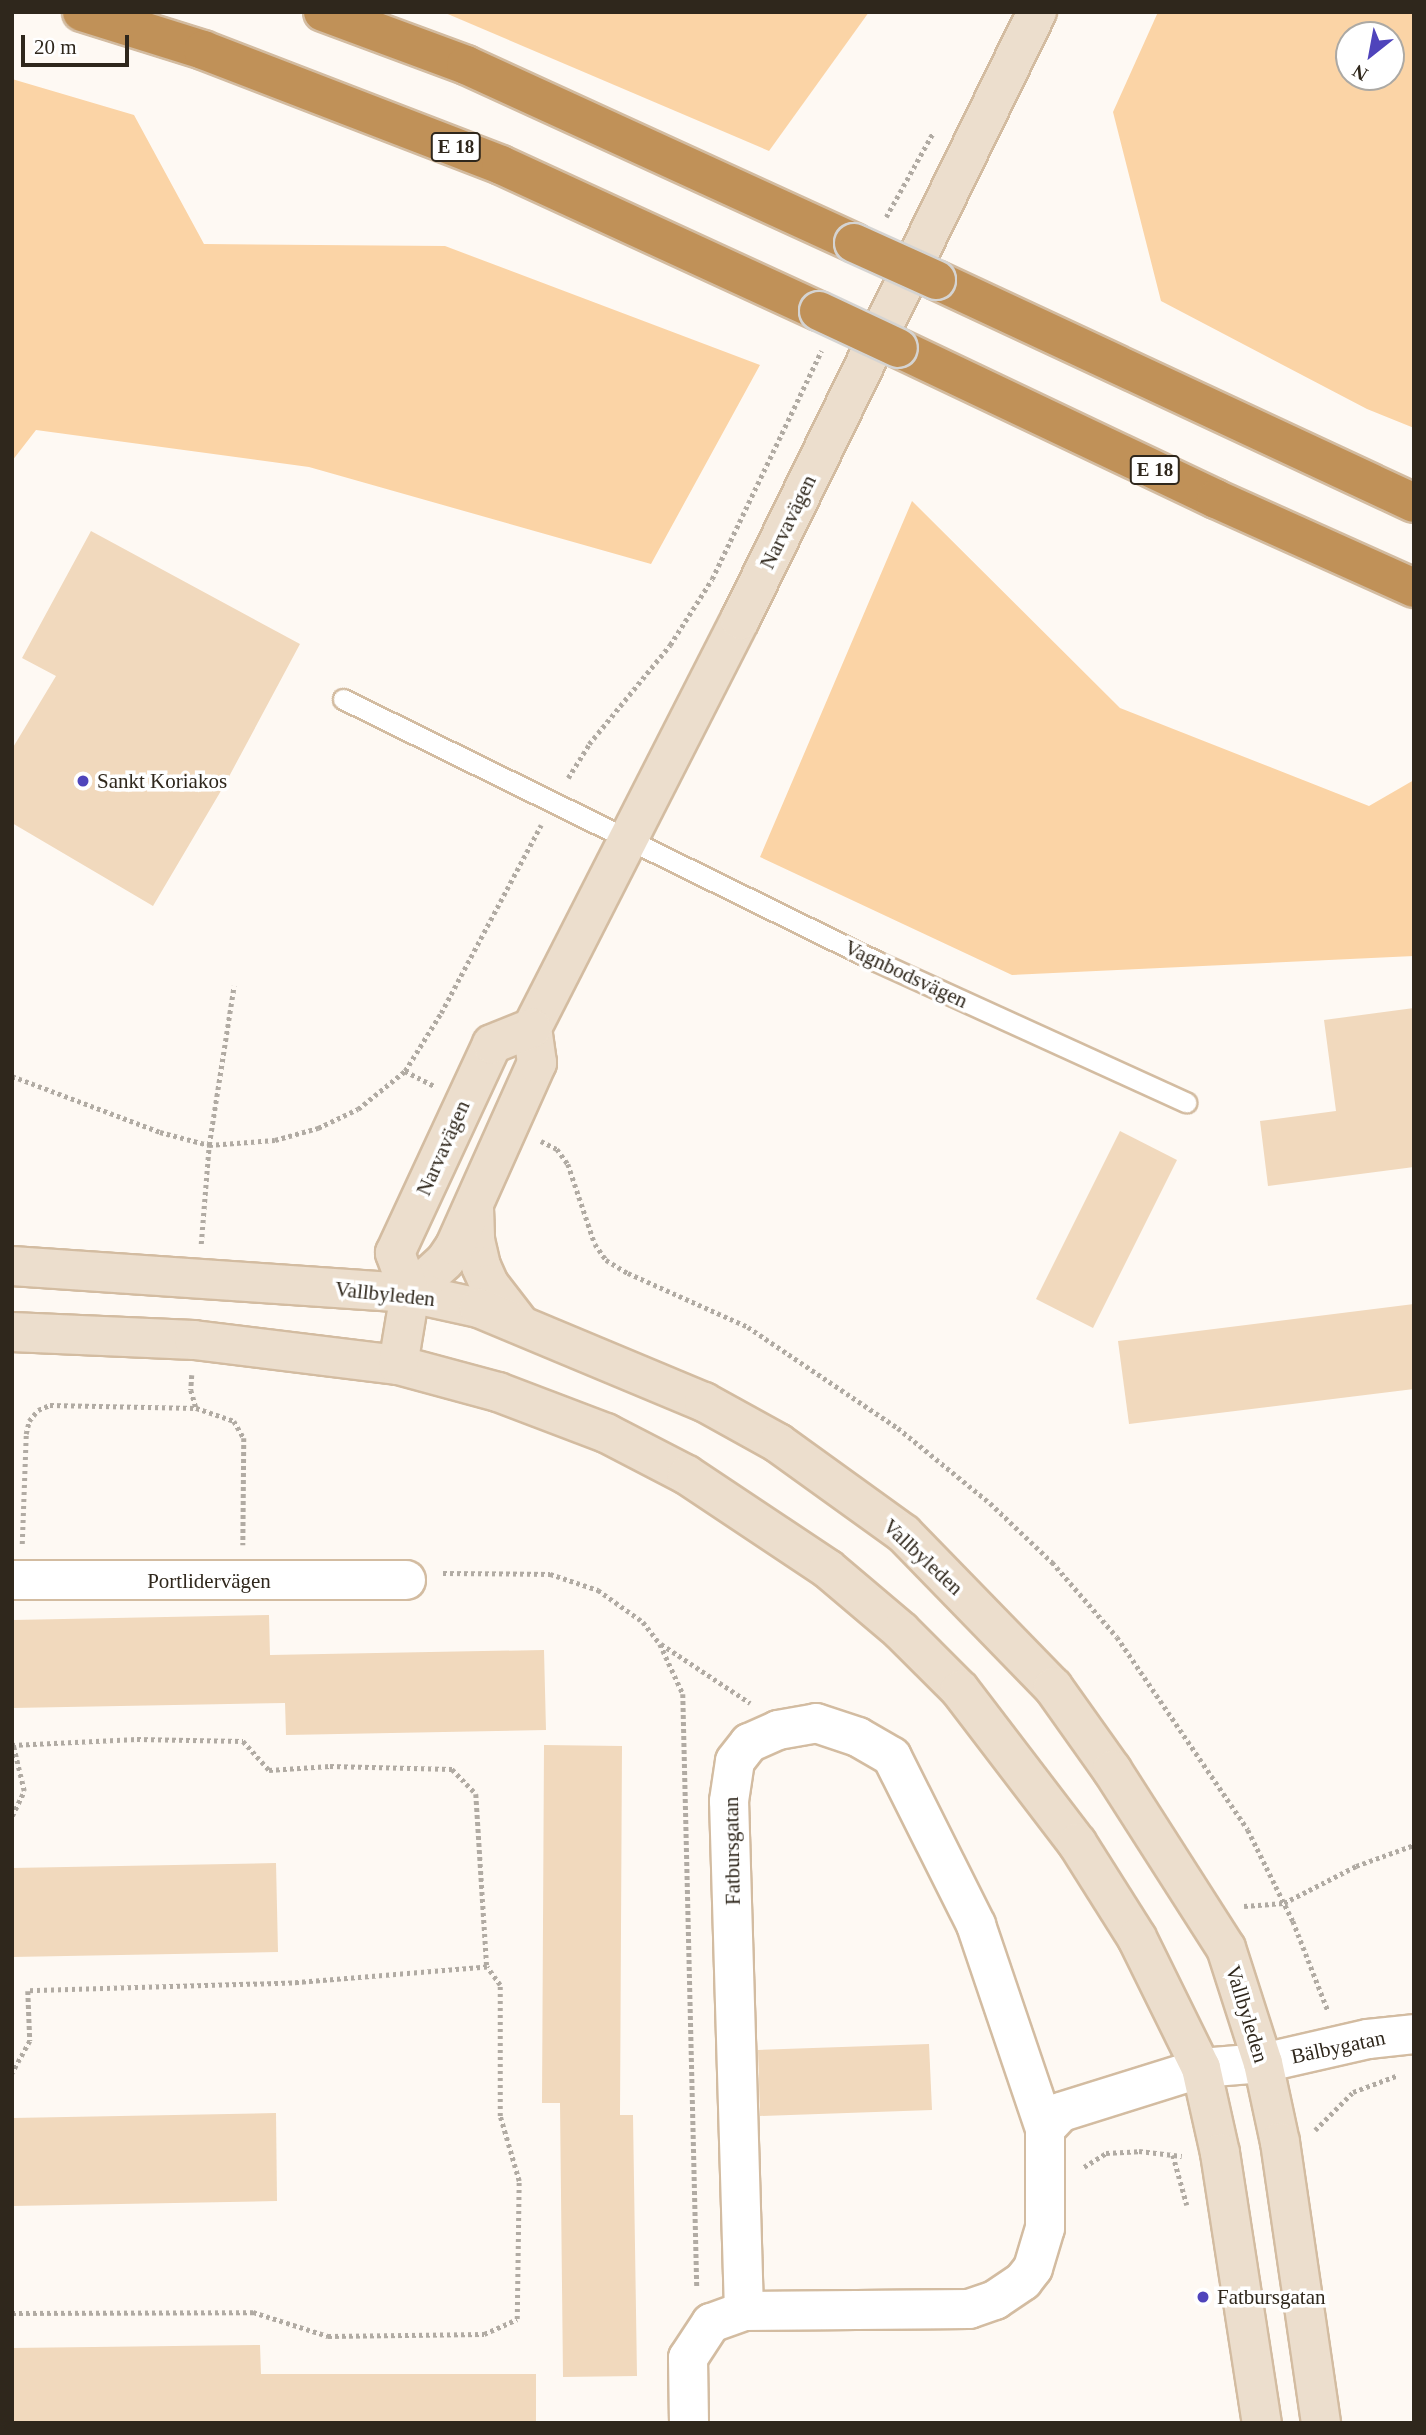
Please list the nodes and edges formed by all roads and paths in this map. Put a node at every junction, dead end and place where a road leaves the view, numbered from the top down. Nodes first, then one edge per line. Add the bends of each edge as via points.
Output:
1 (82, 12) edge
2 (323, 12) edge
3 (1037, 12) edge
4 (1414, 503) edge
5 (1414, 588) edge
6 (685, 620) dead end
7 (343, 699) dead end
8 (552, 803) junction
9 (628, 841) junction
10 (234, 986) dead end
11 (532, 1028) junction
12 (12, 1076) edge
13 (1186, 1102) dead end
14 (209, 1145) junction
15 (474, 1208) junction
16 (12, 1266) edge
17 (410, 1293) junction
18 (520, 1324) junction
19 (12, 1332) edge
20 (398, 1366) junction
21 (196, 1408) dead end
22 (16, 1580) edge
23 (406, 1580) joint
24 (660, 1644) junction
25 (788, 1728) junction
26 (13, 1745) edge
27 (12, 1816) edge
28 (1414, 1845) edge
29 (1243, 1906) dead end
30 (487, 1967) junction
31 (1414, 2034) edge
32 (1263, 2063) junction
33 (1201, 2068) junction
34 (1405, 2073) dead end
35 (12, 2074) edge
36 (1045, 2129) junction
37 (1280, 2142) junction
38 (1220, 2152) junction
39 (1173, 2155) junction
40 (1080, 2177) dead end
41 (1188, 2207) dead end
42 (12, 2313) edge
43 (727, 2317) junction
44 (689, 2423) edge
45 (1262, 2423) edge
46 (1321, 2423) edge

1 - 5 highway, E 18, bridge via 203,50 501,165
2 - 4 highway, bridge via 466,65
3 - 9 main road, Narvavägen
6 - 8 path via 589,744
7 - 8 lane, Vagnbodsvägen
8 - 9 lane, Vagnbodsvägen
8 - 14 path via 441,1013 405,1071 358,1109 318,1128 275,1140
9 - 11 main road, Narvavägen
9 - 13 lane, Vagnbodsvägen
10 - 14 path
11 - 15 main road via 537,1062
11 - 17 main road, Narvavägen via 492,1044 463,1101 395,1253
12 - 14 path via 160,1132
15 - 17 main road via 445,1261
15 - 18 main road via 481,1266
16 - 17 main road, Vallbyleden
17 - 18 main road, Vallbyleden via 479,1308
17 - 20 main road, Narvavägen
18 - 32 main road, Vallbyleden via 704,1402 778,1443 904,1534 1053,1687 1112,1770 1226,1948
19 - 20 main road via 194,1340
20 - 33 main road via 498,1392 607,1433 687,1475 828,1569 901,1631 960,1690 1077,1843 1137,1938
21 - 22 path via 50,1405 38,1410 26,1434
22 - 23 street, Portlidervägen
23 - 24 path via 415,1572 550,1574 573,1579 622,1604
24 - 25 path
24 - 43 path via 683,1694 698,2302
25 - 36 street, Fatbursgatan via 816,1723 858,1737 892,1757 976,1925
25 - 43 street, Fatbursgatan via 749,1743 735,1761 729,1801
26 - 27 path via 24,1791
26 - 30 path via 137,1739 243,1741 269,1770 330,1766 452,1769 477,1794
28 - 29 path via 1356,1866 1284,1903
30 - 35 path via 292,1983 28,1991 30,2041
30 - 42 path via 500,1985 500,2116 519,2181 517,2319 484,2334 328,2336 253,2312
31 - 32 street, Bälbygatan via 1368,2039
32 - 33 street
32 - 37 main road, Vallbyleden
33 - 36 street via 1061,2112
33 - 38 main road
34 - 37 path via 1353,2092 1307,2139
36 - 43 street, Fatbursgatan via 1047,2195 1040,2248 1023,2281 995,2300 970,2309
37 - 46 main road, Vallbyleden
38 - 39 path
38 - 45 main road
39 - 40 path via 1107,2153 1085,2164
39 - 41 path
43 - 44 street via 688,2358

